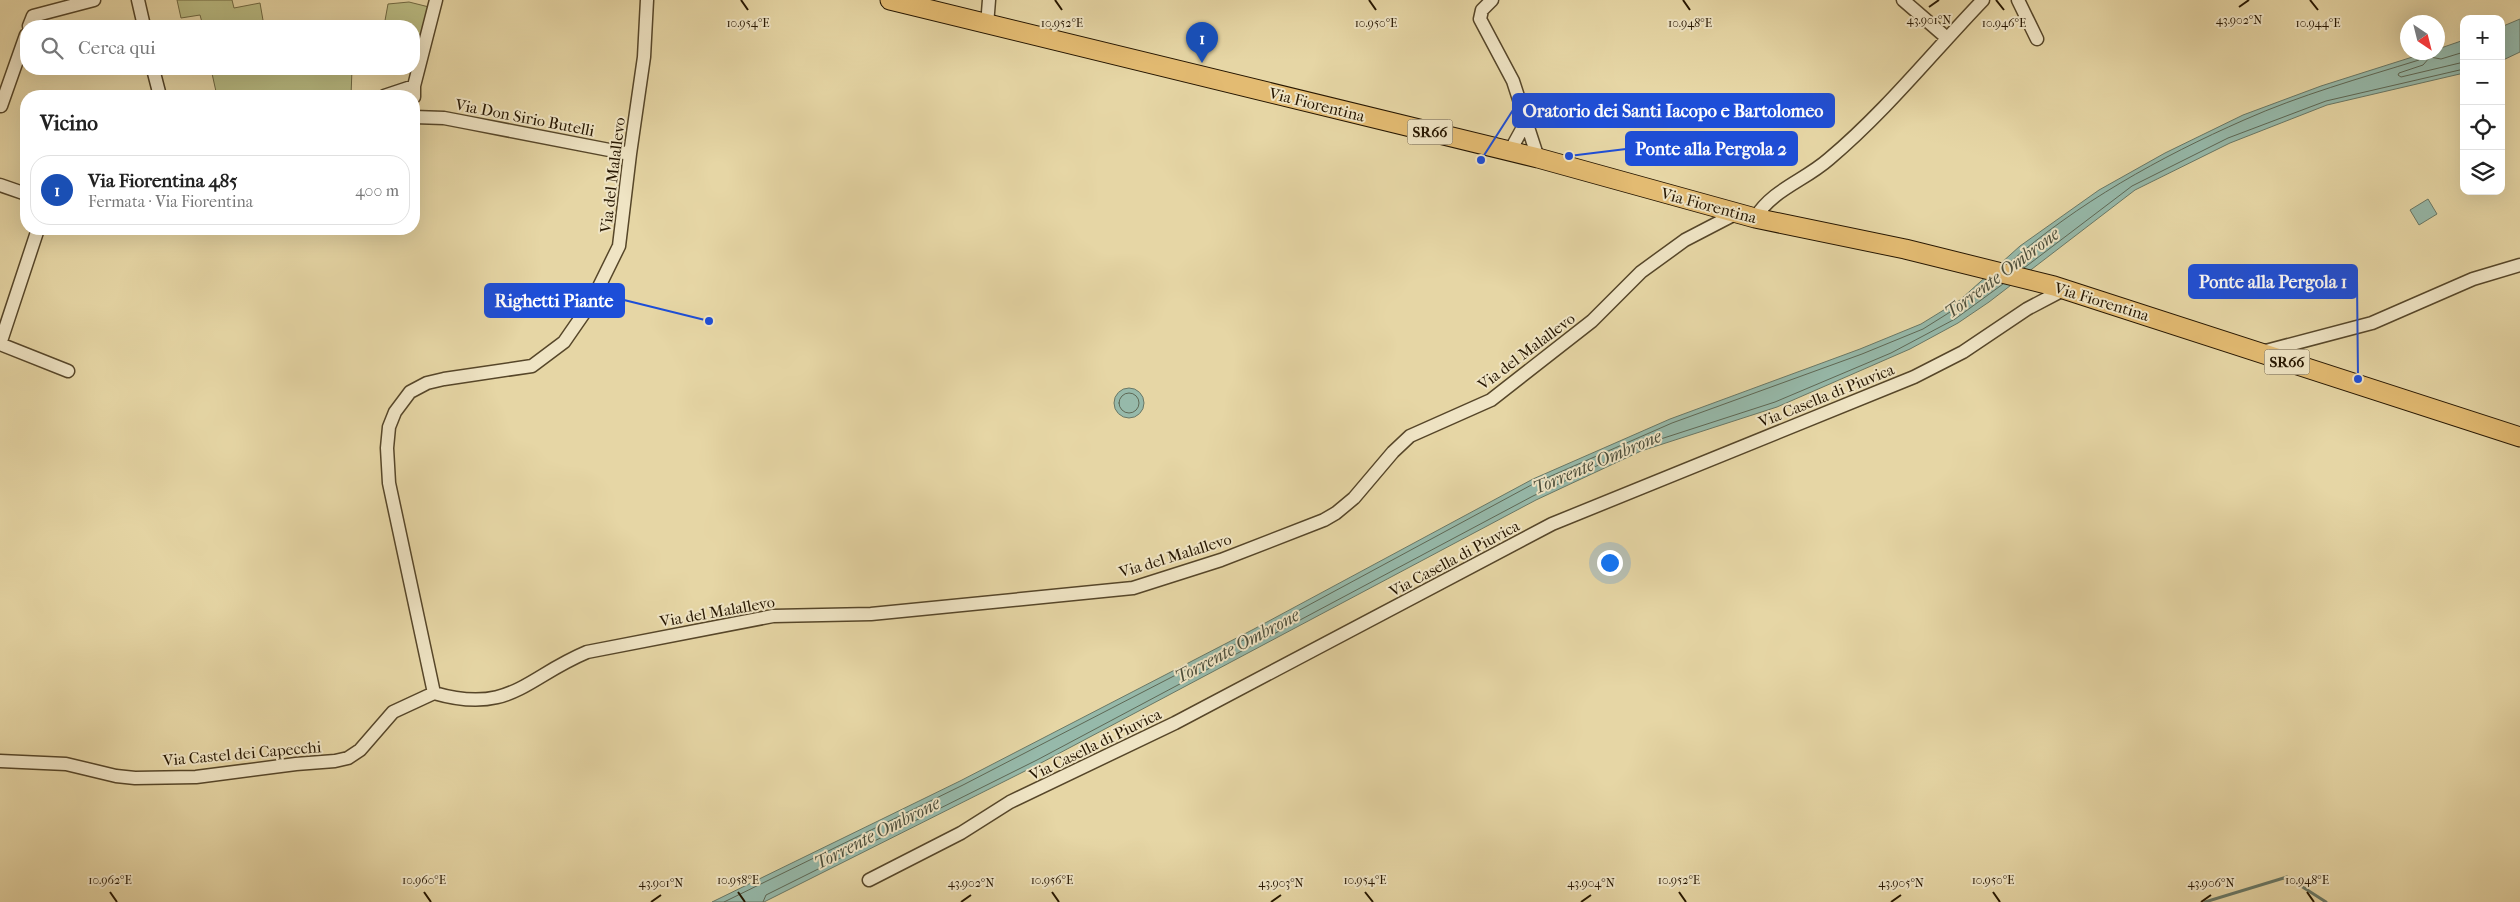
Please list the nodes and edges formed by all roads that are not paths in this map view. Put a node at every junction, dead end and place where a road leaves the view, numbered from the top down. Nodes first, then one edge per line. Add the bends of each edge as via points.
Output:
1 (94, 0) edge
2 (138, 0) edge
3 (436, 0) edge
4 (647, 0) edge
5 (890, 0) edge
6 (989, 0) edge
7 (1492, 0) edge
8 (1903, 0) edge
9 (1983, 0) edge
10 (2018, 0) edge
11 (31, 20) edge
12 (143, 20) edge
13 (987, 25) junction
14 (1947, 38) junction
15 (2036, 39) dead end
16 (20, 52) edge
17 (420, 67) edge
18 (155, 75) edge
19 (418, 75) edge
20 (158, 90) edge
21 (414, 90) edge
22 (1, 106) dead end
23 (420, 118) edge
24 (1527, 120) junction
25 (1510, 151) junction
26 (630, 154) junction
27 (1538, 158) junction
28 (0, 185) edge
29 (20, 192) edge
30 (1737, 213) junction
31 (1755, 218) junction
32 (36, 235) edge
33 (2520, 265) edge
34 (2059, 288) junction
35 (0, 344) edge
36 (2258, 353) junction
37 (68, 371) dead end
38 (2520, 437) edge
39 (434, 693) junction
40 (0, 762) edge
41 (869, 880) dead end

1 - 11 street via 33,16
2 - 12 street
3 - 17 street
4 - 26 street, Via del Malallevo via 644,57
5 - 13 main road, Via Fiorentina / SR66
6 - 13 street
7 - 24 street via 1482,10 1480,19 1513,81
8 - 14 street
9 - 14 street
10 - 15 street
13 - 25 main road, Via Fiorentina / SR66
14 - 31 street via 1882,111 1828,161 1764,204
16 - 22 street
18 - 20 street
19 - 21 street
23 - 26 street, Via Don Sirio Butelli via 462,121
24 - 25 street
24 - 27 street
25 - 27 main road, Via Fiorentina / SR66
26 - 39 street, Via del Malallevo via 619,246 591,302 564,342 532,366 444,379 418,387 402,399 389,427 389,483
27 - 30 main road, Via Fiorentina / SR66
28 - 29 street
30 - 31 main road, Via Fiorentina / SR66
30 - 39 street, Via del Malallevo via 1685,240 1640,272 1592,321 1491,400 1410,436 1392,452 1354,498 1336,513 1221,560 1133,588 871,614 773,616 587,652 512,693 490,700 456,699
31 - 34 main road, Via Fiorentina / SR66 via 1970,264
32 - 35 street
33 - 36 street via 2473,279 2372,323
34 - 36 main road, Via Fiorentina / SR66
34 - 41 street, Via Casella di Piuvica via 1963,352 1914,377 1552,524 1175,723 1010,802 960,833
35 - 37 street
36 - 38 main road, Via Fiorentina / SR66
39 - 40 street, Via Castel dei Capecchi via 393,712 360,750 335,761 196,777 135,778 66,764

